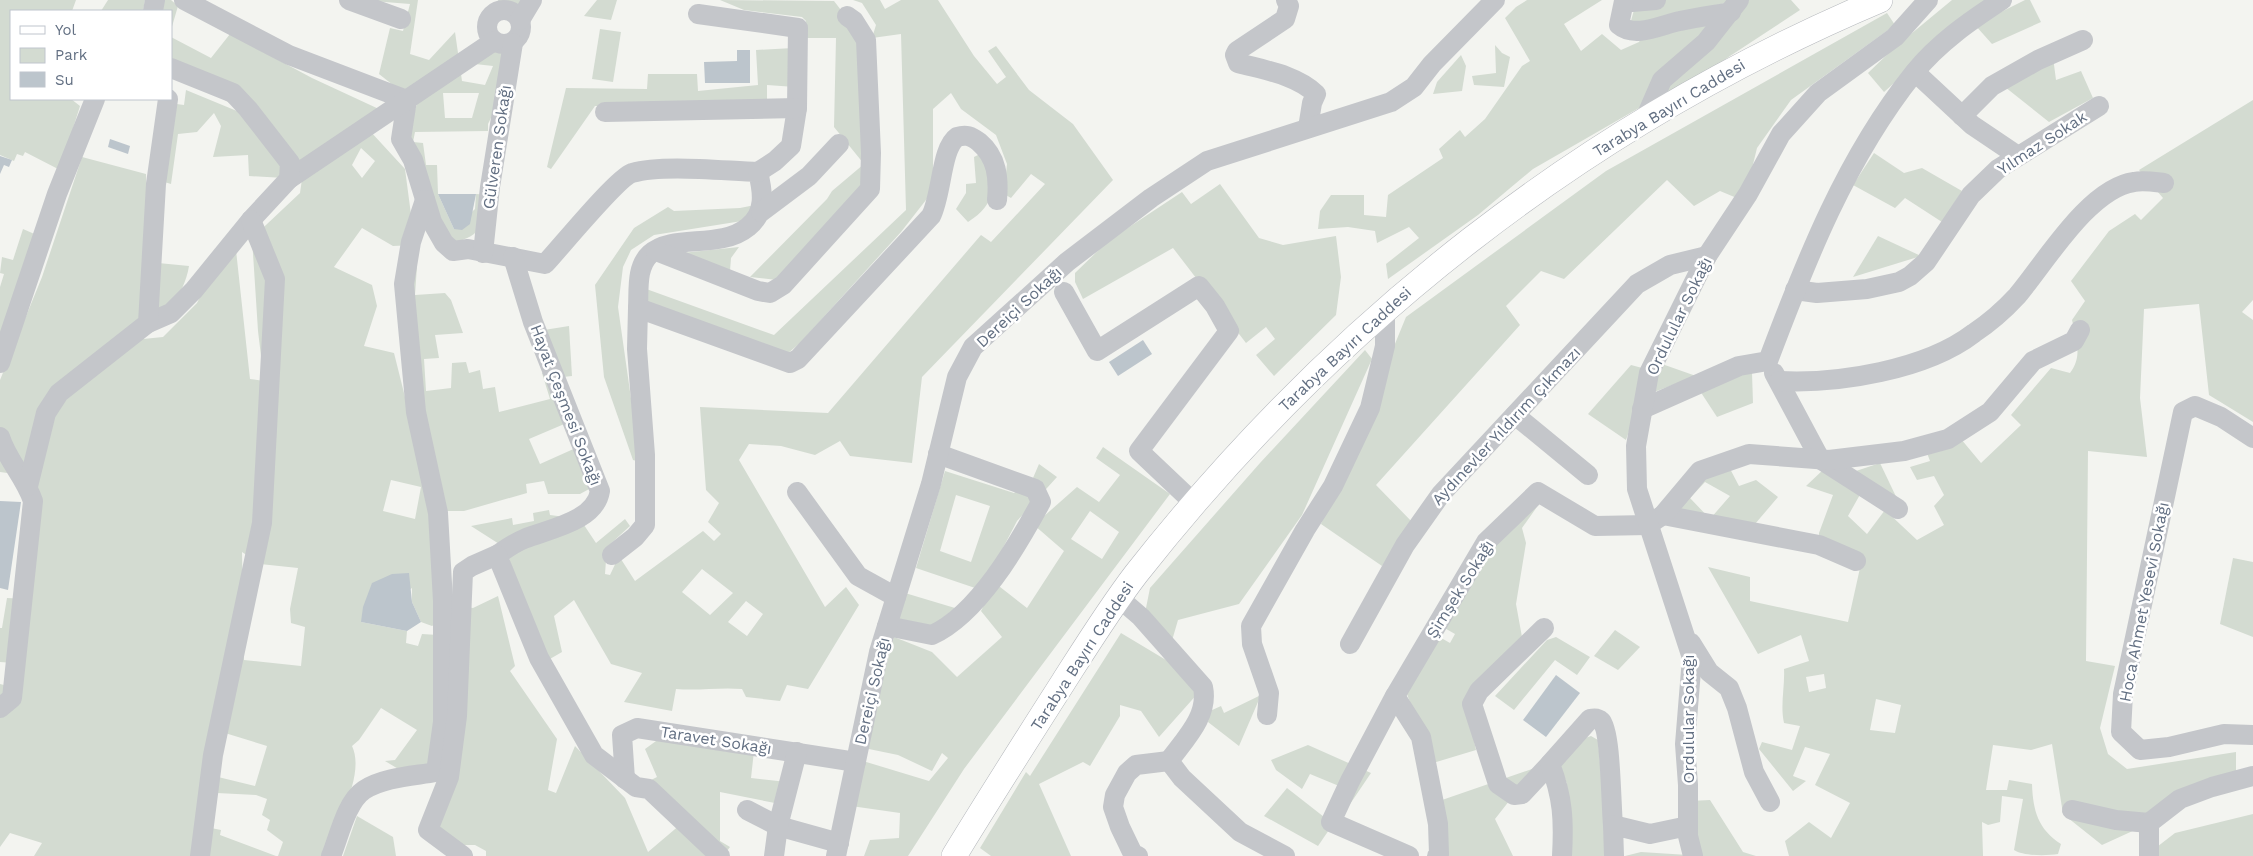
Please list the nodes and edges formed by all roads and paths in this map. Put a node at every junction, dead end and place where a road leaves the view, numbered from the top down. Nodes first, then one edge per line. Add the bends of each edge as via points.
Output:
1 (184, 0) edge
2 (349, 0) edge
3 (532, 0) edge
4 (1286, 0) edge
5 (1624, 0) edge
6 (1656, 0) edge
7 (1880, 0) edge
8 (1928, 0) edge
9 (2002, 0) edge
10 (1484, 3) edge
11 (496, 6) edge
12 (1735, 6) edge
13 (698, 14) dead end
14 (847, 16) dead end
15 (401, 19) dead end
16 (520, 20) junction
17 (2083, 40) dead end
18 (503, 42) junction
19 (172, 71) edge
20 (1915, 72) junction
21 (95, 100) edge
22 (168, 100) edge
23 (407, 100) junction
24 (2099, 106) dead end
25 (796, 108) junction
26 (605, 112) dead end
27 (1962, 116) junction
28 (1645, 119) junction
29 (1308, 128) junction
30 (839, 144) dead end
31 (2018, 156) junction
32 (758, 172) junction
33 (289, 179) junction
34 (2164, 182) dead end
35 (425, 200) junction
36 (997, 200) dead end
37 (761, 212) junction
38 (251, 220) junction
39 (656, 250) junction
40 (483, 252) junction
41 (1707, 256) junction
42 (513, 257) junction
43 (1795, 290) junction
44 (1064, 292) dead end
45 (638, 308) junction
46 (1385, 310) junction
47 (148, 323) junction
48 (2080, 330) dead end
49 (1768, 361) junction
50 (0, 363) edge
51 (1778, 381) junction
52 (1642, 409) junction
53 (1515, 415) junction
54 (0, 437) edge
55 (2253, 438) edge
56 (938, 454) junction
57 (1820, 459) junction
58 (1588, 475) dead end
59 (28, 486) junction
60 (797, 492) dead end
61 (1195, 504) junction
62 (1898, 509) dead end
63 (1655, 520) junction
64 (612, 554) dead end
65 (497, 555) junction
66 (1856, 561) dead end
67 (896, 597) junction
68 (1119, 598) junction
69 (887, 626) junction
70 (1544, 628) dead end
71 (1685, 633) junction
72 (1350, 644) dead end
73 (1395, 696) junction
74 (0, 708) edge
75 (1267, 715) dead end
76 (2253, 735) edge
77 (797, 752) junction
78 (1168, 761) junction
79 (856, 762) junction
80 (1550, 764) junction
81 (2253, 776) edge
82 (625, 779) junction
83 (1770, 802) dead end
84 (747, 810) dead end
85 (2072, 810) dead end
86 (2148, 823) junction
87 (1613, 825) junction
88 (778, 826) junction
89 (1688, 826) junction
90 (837, 850) edge
91 (200, 856) edge
92 (331, 856) edge
93 (463, 856) edge
94 (720, 856) edge
95 (774, 856) edge
96 (954, 856) edge
97 (1138, 856) edge
98 (1285, 856) edge
99 (1409, 856) edge
100 (1437, 856) edge
101 (1562, 856) edge
102 (1614, 856) edge
103 (1693, 856) edge
104 (2149, 856) edge

1 - 23 street via 289,55
2 - 15 street
3 - 16 street
4 - 29 street via 1289,6 1285,19 1235,55 1238,63 1294,80 1316,94
5 - 6 street
5 - 12 street via 1620,25 1631,31 1654,29
7 - 28 main road, Tarabya Bayırı Caddesi via 1739,66
8 - 41 street, Ordulular Sokağı via 1895,37 1818,94 1781,134 1748,194
9 - 20 street via 1956,31
10 - 29 street, Dereiçi Sokağı via 1414,87 1391,102
11 - 16 street via 510,11
11 - 18 street via 487,28
12 - 28 street via 1706,42 1662,80
13 - 25 street via 798,28
14 - 39 street via 866,40 870,189 783,285 770,293
16 - 18 street via 521,33
17 - 27 street via 1992,86
18 - 23 street
18 - 40 street, Gülveren Sokağı
19 - 33 street via 233,93 290,163
20 - 27 street
20 - 43 street via 1870,136 1836,197
21 - 50 street via 57,194
22 - 47 street via 156,184
23 - 33 street
23 - 35 street via 400,138 413,160
24 - 31 street, Yılmaz Sokak
25 - 26 street
25 - 32 street via 791,146 775,162
27 - 31 street
28 - 46 main road, Tarabya Bayırı Caddesi via 1501,215
29 - 56 street, Dereiçi Sokağı via 1208,161 1151,198 1067,262 974,347 957,377
30 - 37 street via 808,176
31 - 43 street, Yılmaz Sokak via 1998,169 1971,195 1926,262 1910,276 1899,282 1867,289 1816,293
32 - 37 street via 763,201
32 - 42 street via 662,170 631,173 615,186 545,264
33 - 38 street
34 - 51 street via 2133,182 2109,192 2074,222 2015,297 1974,334 1946,351 1860,376
35 - 40 street via 444,243 453,251
35 - 92 street via 411,242 404,284 416,412 438,513 443,600 442,732 436,772 384,782 363,791 351,806
36 - 45 street via 997,175 986,148 971,136 957,136 950,144 939,198 930,216 790,364
37 - 39 street via 756,221 741,233 716,241 672,244
38 - 47 street via 178,306
38 - 91 street via 275,279 262,523 213,755
39 - 45 street via 640,268
40 - 42 street
41 - 52 street, Ordulular Sokağı via 1649,372
41 - 53 street, Aydınevler Yıldırım Çıkmazı via 1670,265 1637,284
42 - 65 street, Hayat Çeşmesi Sokağı via 533,322 600,491 597,502 588,512
43 - 49 street
44 - 61 street via 1097,351 1199,286 1215,306 1229,331 1139,451
45 - 64 street via 645,525
46 - 61 main road, Tarabya Bayırı Caddesi via 1300,389
46 - 75 street via 1385,346 1370,408 1333,486 1252,626 1252,644 1269,693
47 - 59 street via 59,393 46,413
48 - 57 street via 2074,341 2033,361 1990,412 1948,439 1904,451
49 - 51 street
49 - 52 street via 1739,366
51 - 57 street
52 - 63 street, Ordulular Sokağı via 1636,446 1637,489
53 - 58 street
53 - 72 street, Aydınevler Yıldırım Çıkmazı via 1441,494 1405,545
54 - 59 street via 11,462
55 - 76 street, Hoca Ahmet Yesevi Sokağı via 2221,417 2195,406 2183,412 2123,694 2121,732 2140,750 2224,734
56 - 67 street, Dereiçi Sokağı
56 - 69 street via 1035,489 1041,502 994,578 957,618 932,635
57 - 62 street
57 - 63 street via 1749,454 1700,470
59 - 74 street via 33,501 12,698
60 - 67 street via 858,576
61 - 68 main road, Tarabya Bayırı Caddesi
63 - 66 street via 1819,545
63 - 71 street, Ordulular Sokağı
63 - 73 street, Şimşek Sokağı via 1595,526 1538,492 1486,542
65 - 82 street via 539,658 559,696 594,755
65 - 93 street via 464,572 457,716 449,777 428,830
67 - 69 street, Dereiçi Sokağı
68 - 78 street via 1141,617 1203,687 1206,701 1193,730
68 - 96 main road, Tarabya Bayırı Caddesi
69 - 79 street, Dereiçi Sokağı
70 - 80 street via 1479,691 1472,704 1498,784 1514,795 1522,794
71 - 83 street via 1709,672 1729,688 1754,772
71 - 89 street, Ordulular Sokağı via 1692,658 1685,744
73 - 99 street, Şimşek Sokağı via 1331,822
73 - 100 street via 1421,737 1438,824
77 - 79 street, Taravet Sokağı
77 - 82 street, Taravet Sokağı via 637,728 622,735
77 - 88 street
78 - 97 street via 1136,766 1127,773 1115,795 1113,806 1120,827 1133,854
78 - 98 street via 1240,832
79 - 90 street, Dereiçi Sokağı
80 - 87 street via 1590,719 1602,721 1608,736
80 - 101 street via 1560,788 1564,820
81 - 86 street via 2180,798
82 - 94 street via 636,787 649,789
84 - 88 street
85 - 86 street
86 - 104 street
87 - 89 street via 1650,834
87 - 102 street
88 - 90 street
88 - 95 street
89 - 103 street, Ordulular Sokağı

